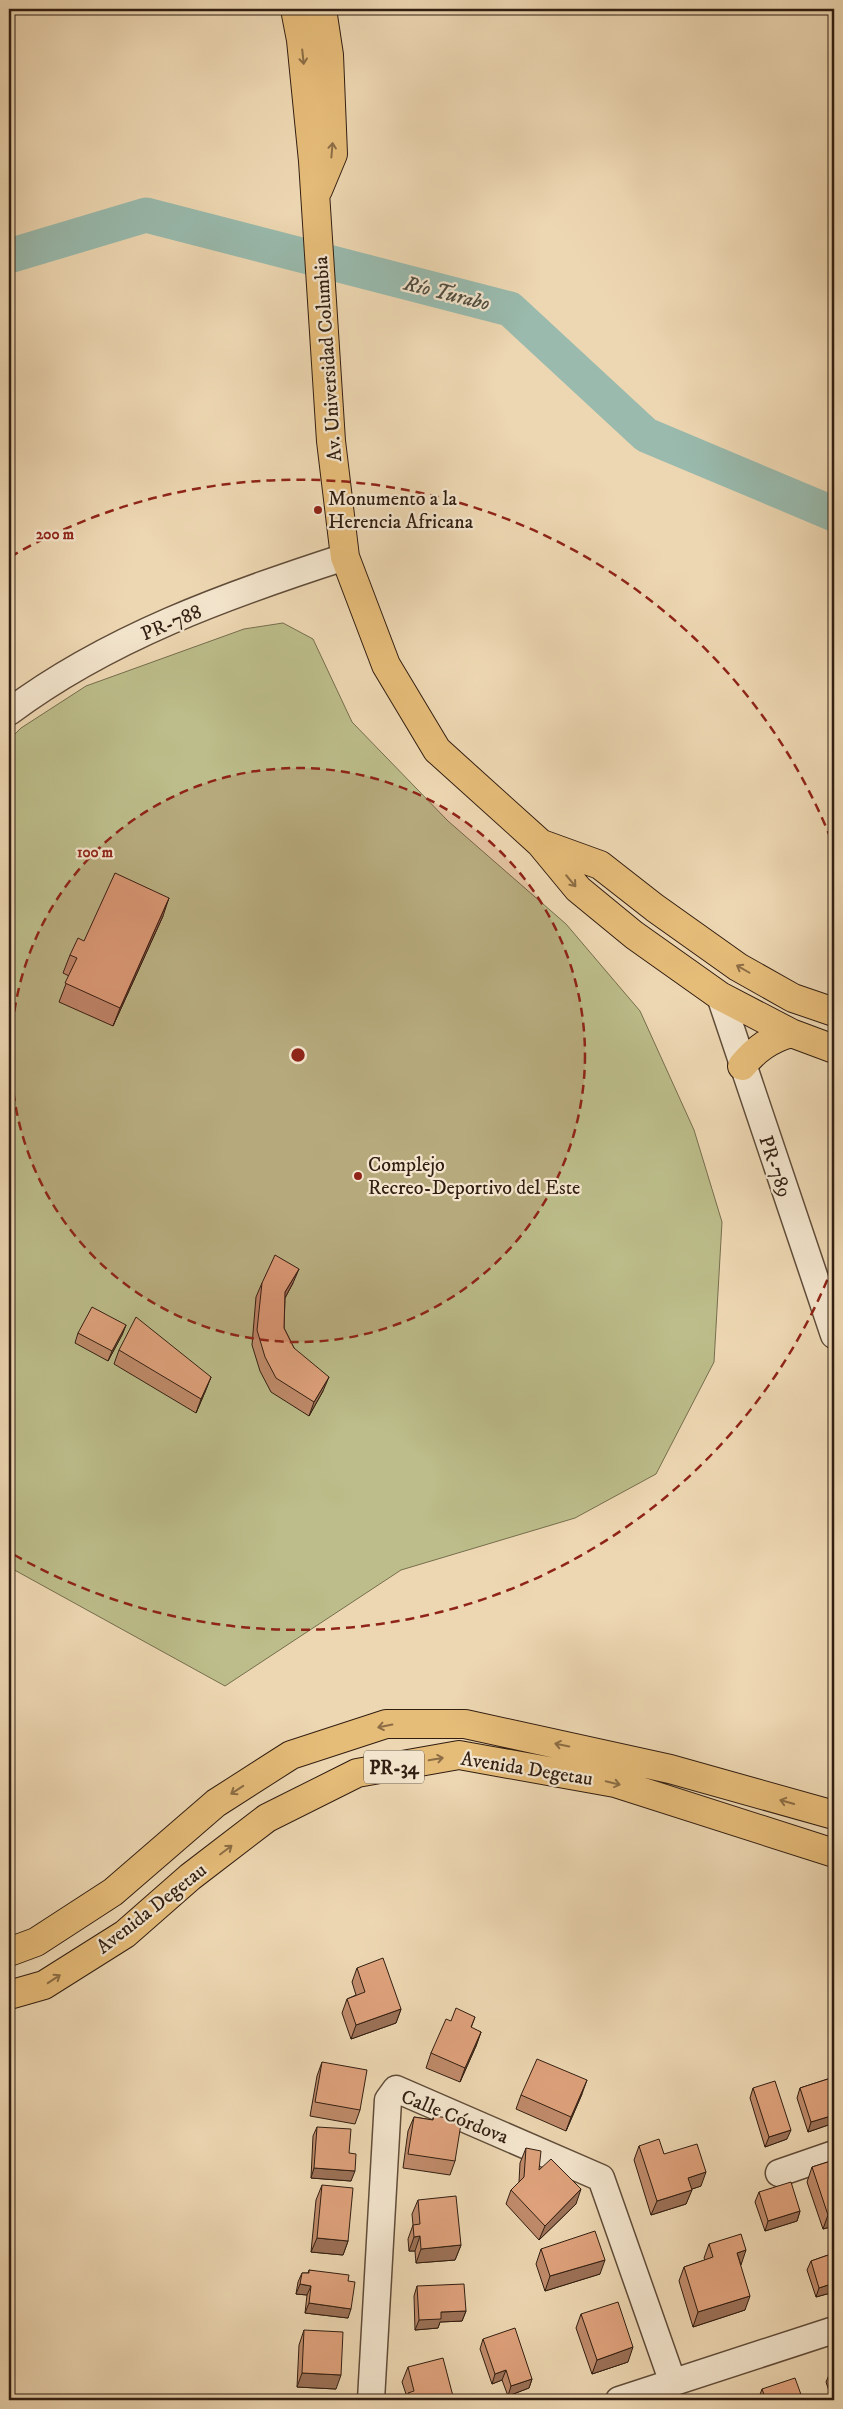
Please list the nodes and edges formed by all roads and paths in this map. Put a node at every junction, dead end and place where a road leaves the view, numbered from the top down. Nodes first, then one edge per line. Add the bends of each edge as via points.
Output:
1 (295, 9) edge
2 (322, 9) edge
3 (316, 196) junction
4 (344, 557) junction
5 (9, 712) edge
6 (540, 843) junction
7 (633, 890) junction
8 (720, 996) junction
9 (834, 1012) edge
10 (834, 1024) edge
11 (791, 1033) junction
12 (834, 1048) edge
13 (742, 1066) junction
14 (834, 1335) edge
15 (834, 1815) edge
16 (834, 1853) edge
17 (9, 1952) edge
18 (9, 1995) edge
19 (834, 2154) edge
20 (779, 2173) dead end
21 (834, 2330) edge
22 (673, 2383) junction
23 (371, 2400) edge
24 (620, 2400) edge

1 -> 3 main road, Av. Universidad Columbia via 301,40
3 -> 2 main road, Av. Universidad Columbia via 333,154 329,55
3 - 4 main road, Av. Universidad Columbia via 331,441
4 - 5 street, PR-788 / PR-788 via 161,625 98,654 56,678
4 - 6 main road, Av. Universidad Columbia via 386,666 437,750
6 - 7 main road, Av. Universidad Columbia via 600,865
6 -> 8 main road, Av. Universidad Columbia via 578,889 634,935
7 - 8 main road via 655,921 704,964 714,978
9 -> 7 main road, Av. Universidad Columbia via 793,998 738,967
8 - 10 main road via 742,994 763,998
8 - 11 main road, Av. Universidad Columbia
8 - 13 street, PR-789 / PR-789
11 - 12 main road, Av. Universidad Columbia
11 - 13 main road via 776,1037 756,1049
13 - 14 street, PR-789 / PR-789
15 -> 17 main road, Avenida Degetau / PR-34 via 670,1768 465,1724 386,1724 291,1755 216,1803 113,1892 36,1942
18 -> 16 main road, Avenida Degetau / PR-34 via 44,1985 125,1934 190,1877 267,1818 357,1773 459,1755 615,1783
19 - 20 street
21 - 22 street
22 - 23 street, Calle Córdova via 601,2178 396,2089 388,2100
22 - 24 street

